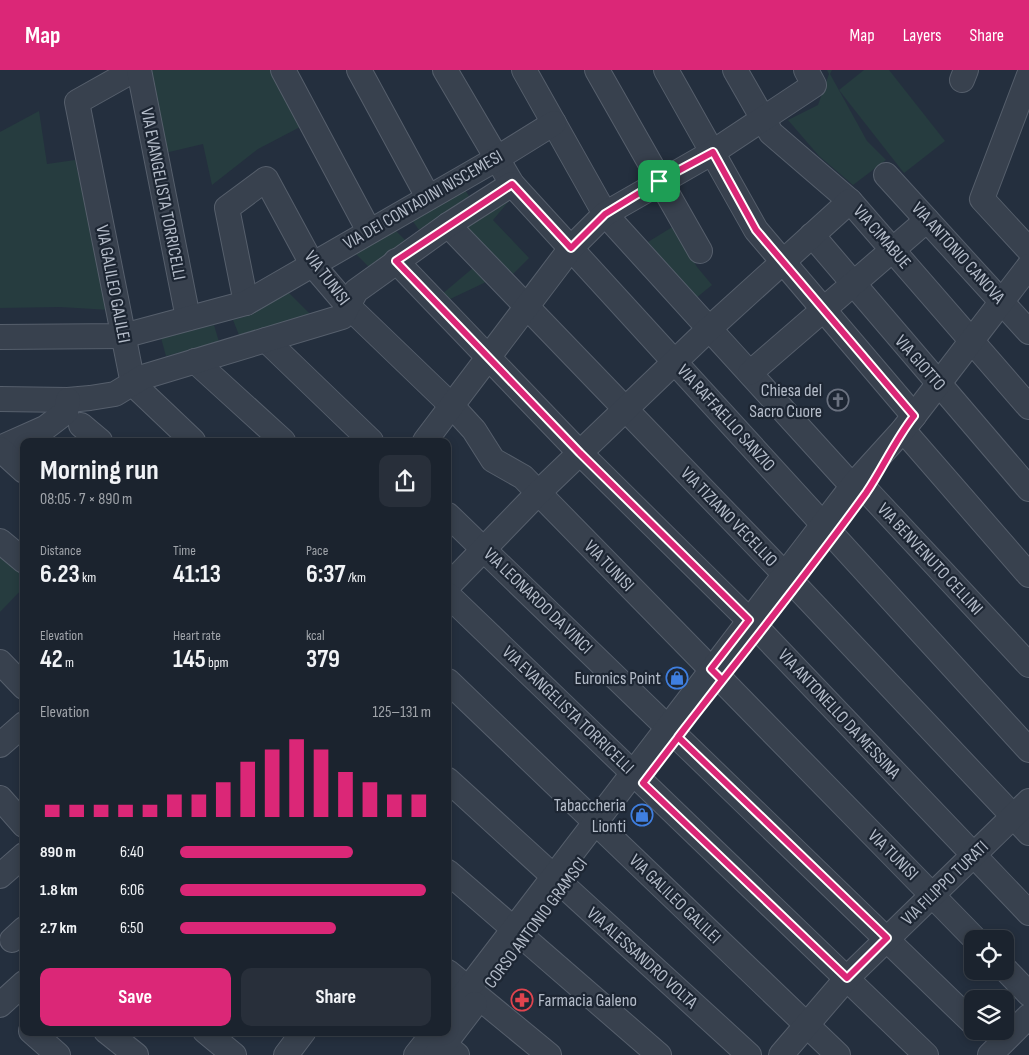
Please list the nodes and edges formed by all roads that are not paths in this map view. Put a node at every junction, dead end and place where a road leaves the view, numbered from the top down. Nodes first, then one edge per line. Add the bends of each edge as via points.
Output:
1 (134, 70) edge
2 (139, 70) edge
3 (283, 70) edge
4 (359, 70) edge
5 (445, 70) edge
6 (524, 70) edge
7 (596, 70) edge
8 (666, 70) edge
9 (735, 70) edge
10 (1029, 75) edge
11 (810, 77) edge
12 (764, 120) junction
13 (554, 123) junction
14 (713, 152) junction
15 (496, 160) junction
16 (886, 175) dead end
17 (659, 181) junction
18 (512, 184) junction
19 (428, 197) junction
20 (850, 200) junction
21 (605, 214) junction
22 (927, 220) junction
23 (448, 225) junction
24 (369, 231) junction
25 (812, 235) junction
26 (571, 248) junction
27 (893, 249) junction
28 (1029, 250) edge
29 (700, 251) dead end
30 (396, 261) junction
31 (782, 261) junction
32 (312, 264) junction
33 (1029, 266) edge
34 (853, 284) junction
35 (1002, 301) junction
36 (246, 302) junction
37 (348, 306) junction
38 (525, 306) junction
39 (824, 309) junction
40 (188, 318) junction
41 (710, 328) junction
42 (1029, 332) edge
43 (123, 336) junction
44 (0, 337) edge
45 (266, 340) junction
46 (971, 340) junction
47 (488, 358) junction
48 (195, 361) junction
49 (675, 362) junction
50 (750, 373) junction
51 (133, 384) junction
52 (938, 384) junction
53 (0, 399) edge
54 (68, 400) junction
55 (452, 406) junction
56 (1029, 407) edge
57 (625, 411) junction
58 (908, 423) junction
59 (81, 425) dead end
60 (23, 438) edge
61 (96, 438) edge
62 (190, 438) edge
63 (280, 438) edge
64 (369, 438) edge
65 (426, 438) edge
66 (20, 439) edge
67 (0, 448) edge
68 (580, 453) junction
69 (20, 467) edge
70 (861, 488) junction
71 (1029, 490) edge
72 (538, 493) junction
73 (451, 518) edge
74 (828, 530) junction
75 (0, 541) edge
76 (484, 550) junction
77 (20, 558) edge
78 (1029, 575) edge
79 (790, 580) junction
80 (451, 583) edge
81 (451, 598) edge
82 (755, 626) junction
83 (0, 662) edge
84 (1029, 665) edge
85 (716, 675) junction
86 (20, 683) edge
87 (451, 683) edge
88 (672, 732) junction
89 (1029, 750) edge
90 (638, 778) junction
91 (451, 783) edge
92 (1021, 809) edge
93 (600, 827) junction
94 (1029, 834) edge
95 (972, 855) junction
96 (20, 858) edge
97 (451, 875) edge
98 (0, 876) edge
99 (559, 882) junction
100 (932, 894) junction
101 (1029, 913) edge
102 (966, 930) edge
103 (519, 934) junction
104 (887, 938) junction
105 (451, 974) edge
106 (847, 978) junction
107 (1014, 978) edge
108 (20, 986) edge
109 (474, 993) junction
110 (1029, 994) edge
111 (0, 1004) edge
112 (451, 1012) edge
113 (964, 1014) edge
114 (1029, 1016) edge
115 (20, 1022) edge
116 (451, 1024) edge
117 (807, 1025) junction
118 (112, 1036) edge
119 (211, 1036) edge
120 (300, 1036) edge
121 (438, 1042) edge
122 (994, 1047) edge
123 (136, 1055) edge
124 (234, 1055) edge
125 (286, 1055) edge
126 (416, 1055) edge
127 (550, 1055) edge
128 (659, 1055) edge
129 (749, 1055) edge
130 (781, 1055) edge
131 (838, 1055) edge
132 (926, 1055) edge

1 - 43 street, VIA GALILEO GALILEI via 77,102
2 - 40 street, VIA EVANGELISTA TORRICELLI
3 - 24 street
4 - 19 street
5 - 15 street, VIA RAFFAELLO SANZIO
6 - 13 street, VIA BENVENUTO CELLINI
7 - 17 street
8 - 14 street
9 - 12 street, VIA CIMABUE
10 - 28 street via 982,199
11 - 12 street
12 - 14 street
12 - 20 street, VIA CIMABUE via 771,133
13 - 15 street, VIA DEI CONTADINI NISCEMESI
13 - 21 street, VIA BENVENUTO CELLINI
14 - 17 street
14 - 31 street via 756,230
15 - 18 street, VIA RAFFAELLO SANZIO
15 - 19 street, VIA DEI CONTADINI NISCEMESI
16 - 22 street, VIA ANTONIO CANOVA
17 - 21 street
17 - 29 street
18 - 23 street, VIA DEI CONTADINI NISCEMESI
18 - 26 street, VIA RAFFAELLO SANZIO
19 - 24 street, VIA DEI CONTADINI NISCEMESI
20 - 25 street
20 - 27 street, VIA CIMABUE
21 - 26 street
21 - 41 street, VIA BENVENUTO CELLINI
22 - 27 street
22 - 35 street, VIA ANTONIO CANOVA
23 - 30 street, VIA DEI CONTADINI NISCEMESI
23 - 38 street, VIA TIZIANO VECELLIO
24 - 32 street, VIA DEI CONTADINI NISCEMESI
25 - 31 street
25 - 34 street, VIA GIOTTO
26 - 38 street
26 - 49 street, VIA RAFFAELLO SANZIO
27 - 34 street
27 - 46 street, VIA CIMABUE
30 - 37 street, VIA DEI CONTADINI NISCEMESI via 356,292
30 - 47 street, VIA ANTONELLO DA MESSINA
31 - 39 street
31 - 41 street
32 - 36 street, VIA DEI CONTADINI NISCEMESI
32 - 36 street, VIA TUNISI via 266,179 227,208
32 - 37 street, VIA TUNISI
33 - 35 street, CORSO ANTONIO GRAMSCI
34 - 39 street
34 - 52 street, VIA GIOTTO
35 - 42 street, VIA ANTONIO CANOVA
35 - 46 street, CORSO ANTONIO GRAMSCI
36 - 40 street, VIA DEI CONTADINI NISCEMESI
37 - 45 street, VIA DEI CONTADINI NISCEMESI via 342,317
37 - 55 street, VIA TUNISI
38 - 47 street
38 - 57 street, VIA TIZIANO VECELLIO
39 - 50 street
39 - 58 street
40 - 43 street, VIA DEI CONTADINI NISCEMESI
41 - 49 street
41 - 50 street, VIA BENVENUTO CELLINI
43 - 44 street, VIA DEI CONTADINI NISCEMESI
43 - 51 street, VIA GALILEO GALILEI
45 - 48 street, VIA DEI CONTADINI NISCEMESI
45 - 64 street
46 - 52 street, CORSO ANTONIO GRAMSCI
46 - 56 street, VIA CIMABUE
47 - 55 street
47 - 68 street, VIA ANTONELLO DA MESSINA
48 - 51 street, VIA DEI CONTADINI NISCEMESI via 143,377
48 - 63 street
49 - 57 street
49 - 74 street, VIA RAFFAELLO SANZIO
50 - 70 street, VIA BENVENUTO CELLINI via 844,477
51 - 54 street, VIA DEI CONTADINI NISCEMESI via 115,394
51 - 62 street
52 - 58 street, CORSO ANTONIO GRAMSCI
52 - 71 street, VIA GIOTTO
53 - 54 street, VIA DEI CONTADINI NISCEMESI
54 - 60 street via 66,412 46,428
55 - 65 street
55 - 72 street, VIA TUNISI via 474,430 493,460 523,477
57 - 68 street
57 - 79 street, VIA TIZIANO VECELLIO
58 - 70 street, CORSO ANTONIO GRAMSCI
58 - 78 street
59 - 61 street
66 - 67 street
67 - 69 street
68 - 72 street
68 - 82 street, VIA ANTONELLO DA MESSINA
70 - 74 street, CORSO ANTONIO GRAMSCI
70 - 84 street, VIA BENVENUTO CELLINI
72 - 76 street
72 - 85 street, VIA TUNISI
73 - 76 street, VIA LEONARDO DA VINCI
74 - 79 street, CORSO ANTONIO GRAMSCI
74 - 89 street, VIA RAFFAELLO SANZIO
75 - 77 street
76 - 80 street
76 - 88 street, VIA LEONARDO DA VINCI
79 - 82 street, CORSO ANTONIO GRAMSCI
79 - 92 street, VIA TIZIANO VECELLIO
81 - 90 street, VIA EVANGELISTA TORRICELLI
82 - 85 street, CORSO ANTONIO GRAMSCI
82 - 95 street, VIA ANTONELLO DA MESSINA
83 - 86 street
85 - 88 street, CORSO ANTONIO GRAMSCI
85 - 100 street, VIA TUNISI
87 - 93 street, VIA GALILEO GALILEI
88 - 90 street, CORSO ANTONIO GRAMSCI
88 - 104 street, VIA LEONARDO DA VINCI
90 - 93 street, CORSO ANTONIO GRAMSCI
90 - 106 street, VIA EVANGELISTA TORRICELLI
91 - 99 street, VIA ALESSANDRO VOLTA
92 - 94 street, VIA TIZIANO VECELLIO
92 - 95 street, VIA FILIPPO TURATI
93 - 99 street, CORSO ANTONIO GRAMSCI
93 - 117 street, VIA GALILEO GALILEI
95 - 100 street, VIA FILIPPO TURATI
95 - 101 street, VIA ANTONELLO DA MESSINA
96 - 98 street
97 - 103 street
99 - 103 street, CORSO ANTONIO GRAMSCI
99 - 129 street, VIA ALESSANDRO VOLTA
100 - 102 street, VIA TUNISI
100 - 104 street, VIA FILIPPO TURATI
103 - 109 street, CORSO ANTONIO GRAMSCI
103 - 128 street
104 - 106 street, VIA FILIPPO TURATI
104 - 113 street, VIA LEONARDO DA VINCI
105 - 109 street
106 - 117 street, VIA FILIPPO TURATI
106 - 132 street, VIA EVANGELISTA TORRICELLI
107 - 110 street
108 - 111 street
109 - 112 street, CORSO ANTONIO GRAMSCI
109 - 116 street, CORSO ANTONIO GRAMSCI
109 - 127 street
111 - 115 street
114 - 122 street
117 - 130 street, VIA FILIPPO TURATI
117 - 131 street, VIA GALILEO GALILEI
118 - 123 street
119 - 124 street
120 - 125 street
121 - 126 street, CORSO ANTONIO GRAMSCI

